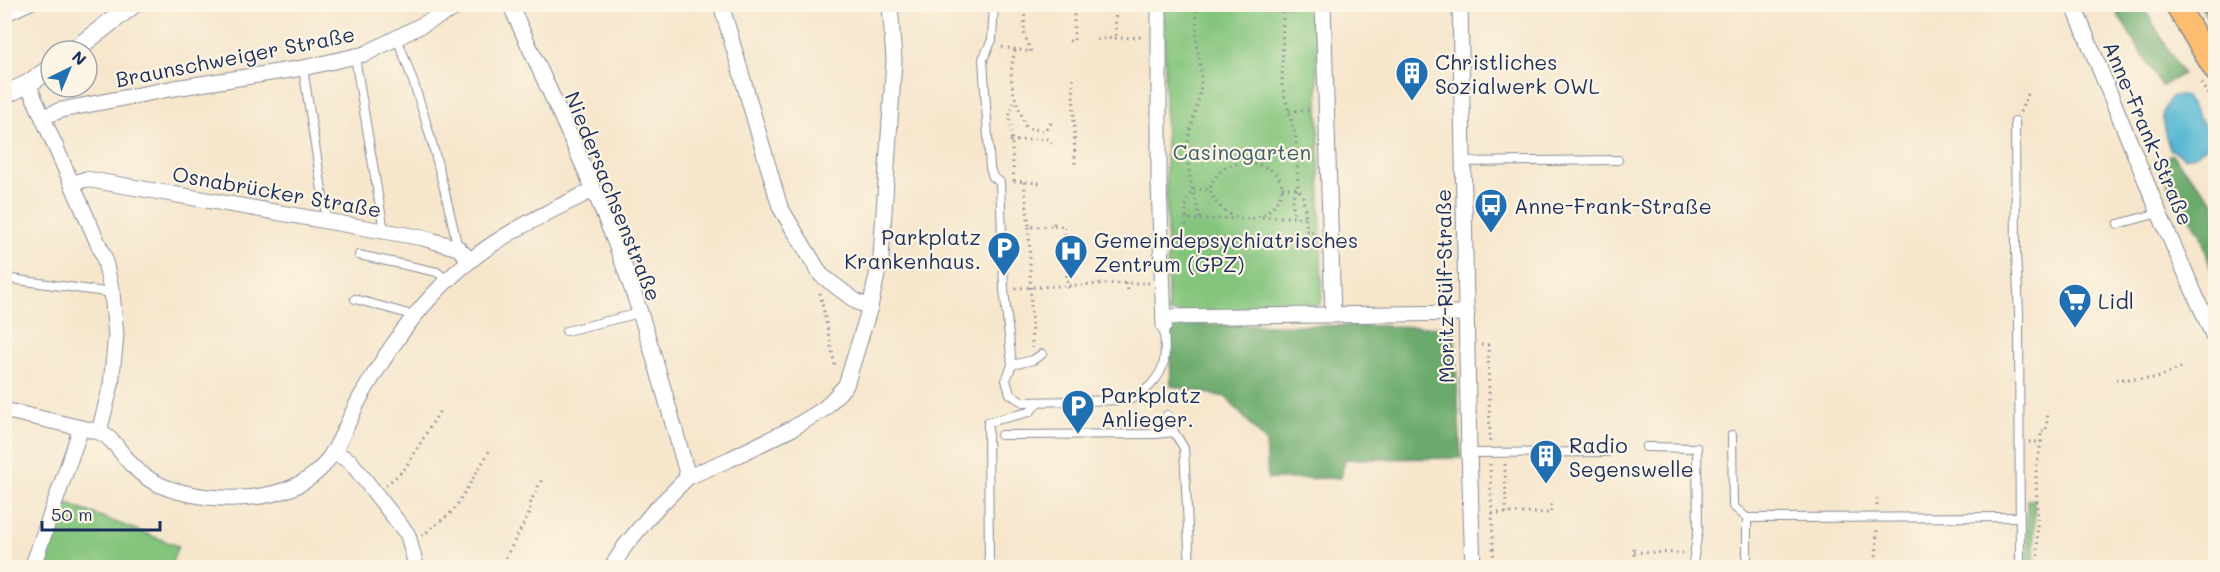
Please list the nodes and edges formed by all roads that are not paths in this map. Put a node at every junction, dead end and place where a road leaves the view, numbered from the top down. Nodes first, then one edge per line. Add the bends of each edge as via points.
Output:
1 (34, 4) edge
2 (463, 4) edge
3 (510, 4) edge
4 (721, 4) edge
5 (890, 4) edge
6 (994, 4) edge
7 (1159, 4) edge
8 (1460, 4) edge
9 (2073, 4) edge
10 (2176, 4) edge
11 (1323, 6) edge
12 (124, 8) edge
13 (4, 18) edge
14 (398, 38) junction
15 (87, 39) edge
16 (355, 57) junction
17 (303, 68) junction
18 (2216, 70) edge
19 (39, 76) edge
20 (28, 84) junction
21 (4, 95) edge
22 (43, 117) junction
23 (2015, 121) road end
24 (1618, 160) dead end
25 (1463, 162) junction
26 (72, 184) junction
27 (593, 190) junction
28 (2159, 213) junction
29 (327, 222) junction
30 (2118, 224) dead end
31 (382, 231) junction
32 (458, 248) junction
33 (359, 255) dead end
34 (469, 259) junction
35 (4, 278) edge
36 (448, 281) junction
37 (112, 293) junction
38 (355, 299) dead end
39 (870, 307) junction
40 (640, 313) junction
41 (1467, 313) junction
42 (1333, 315) junction
43 (413, 318) junction
44 (1164, 322) junction
45 (566, 331) dead end
46 (2216, 342) edge
47 (1042, 354) dead end
48 (1012, 365) junction
49 (1038, 402) junction
50 (4, 410) edge
51 (1167, 415) dead end
52 (81, 428) junction
53 (99, 432) junction
54 (1174, 432) junction
55 (1000, 435) dead end
56 (1732, 435) dead end
57 (1647, 447) dead end
58 (333, 452) junction
59 (1608, 452) dead end
60 (1468, 453) junction
61 (688, 477) junction
62 (2019, 517) junction
63 (1747, 518) junction
64 (32, 567) edge
65 (418, 567) edge
66 (611, 567) edge
67 (989, 567) edge
68 (1190, 567) edge
69 (1473, 567) edge
70 (1692, 567) edge
71 (1747, 567) edge
72 (2020, 567) edge

1 - 13 lane
2 - 14 street, Braunschweiger Straße
3 - 27 street, Niedersachsenstraße
4 - 39 street via 780,207 821,275
5 - 39 street via 894,60 887,188
6 - 48 lane via 993,40 983,59 990,168 1000,182 1004,289
7 - 44 street
8 - 25 street, Moritz-Rülf-Straße
9 - 28 street, Anne-Frank-Straße
10 - 18 main road
11 - 42 street
12 - 15 street
14 - 16 street, Braunschweiger Straße
14 - 32 lane via 432,142
16 - 17 street, Braunschweiger Straße
16 - 31 lane
17 - 22 street, Braunschweiger Straße via 175,88
17 - 29 lane
19 - 20 street
20 - 21 street
20 - 22 street
22 - 26 street
23 - 62 lane
24 - 25 lane
25 - 41 street, Moritz-Rülf-Straße
26 - 29 street, Osnabrücker Straße via 86,179
26 - 37 street via 104,257
27 - 34 street via 515,228
27 - 40 street, Niedersachsenstraße
28 - 30 lane
28 - 46 street, Anne-Frank-Straße
29 - 31 street, Osnabrücker Straße
31 - 32 street, Osnabrücker Straße
32 - 34 street, Osnabrücker Straße
33 - 36 lane via 436,272
34 - 36 street
35 - 37 lane
36 - 43 street
37 - 53 street via 116,335 111,385
38 - 43 lane
39 - 61 street via 846,385 824,409 793,428
40 - 45 lane
40 - 61 street, Niedersachsenstraße
41 - 42 street
41 - 60 street, Moritz-Rülf-Straße
42 - 44 street
43 - 58 street via 360,399
44 - 49 lane via 1164,363 1138,397
47 - 48 lane
48 - 49 lane via 1006,380 1010,394 1023,402
49 - 67 lane via 1030,412 988,422
50 - 52 street
51 - 54 lane
52 - 53 street
52 - 64 street
53 - 58 street via 108,436 150,480 172,490 224,499 257,496 294,486 312,476
54 - 55 lane
54 - 68 lane via 1184,448
56 - 63 lane via 1733,506
57 - 70 lane via 1697,448 1698,531
58 - 65 street via 350,461 408,535
59 - 60 lane
60 - 69 street, Moritz-Rülf-Straße
61 - 66 street via 653,512
62 - 63 lane
62 - 72 lane
63 - 71 lane

